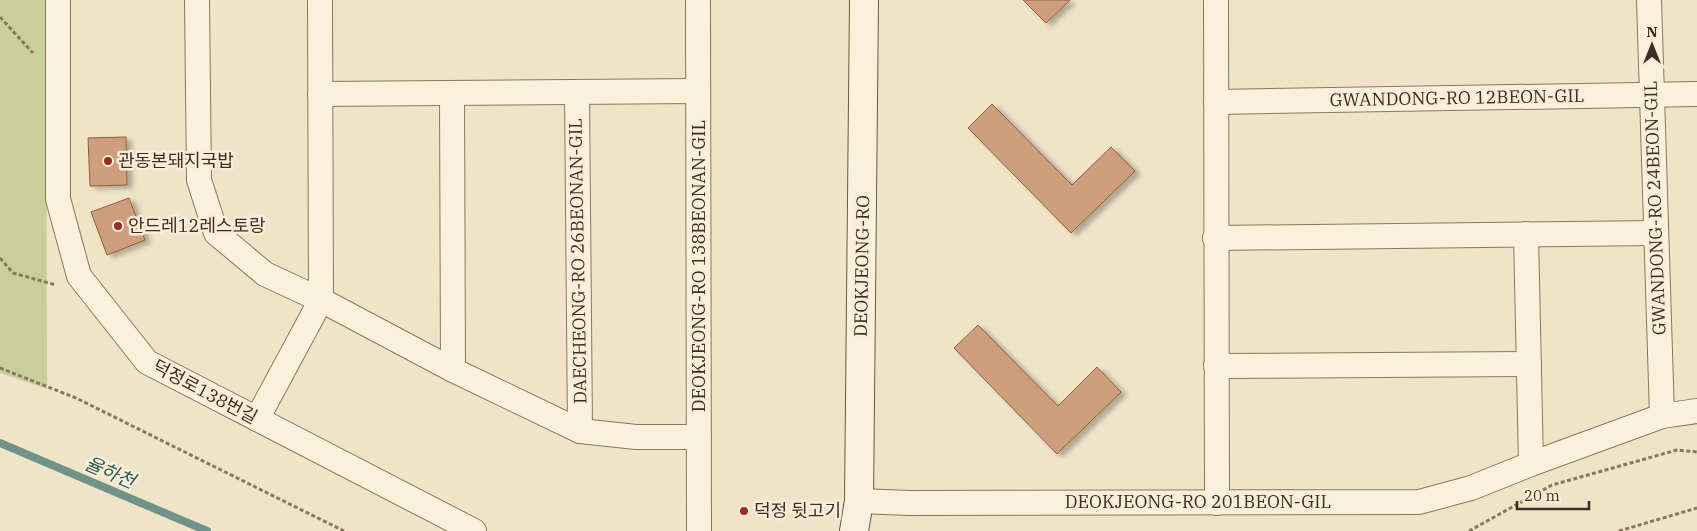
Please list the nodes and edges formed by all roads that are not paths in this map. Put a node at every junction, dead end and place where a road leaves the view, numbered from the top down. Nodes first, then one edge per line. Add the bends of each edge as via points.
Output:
1 (58, 0) edge
2 (197, 0) edge
3 (320, 0) edge
4 (698, 0) edge
5 (864, 0) edge
6 (1216, 0) edge
7 (1649, 0) edge
8 (698, 91) junction
9 (577, 92) junction
10 (452, 93) junction
11 (320, 94) junction
12 (1697, 94) edge
13 (1652, 95) junction
14 (1216, 102) junction
15 (1656, 233) junction
16 (1526, 234) junction
17 (1215, 238) junction
18 (321, 300) junction
19 (1529, 364) junction
20 (1216, 366) junction
21 (453, 370) junction
22 (1697, 411) edge
23 (1662, 416) junction
24 (258, 419) junction
25 (580, 431) junction
26 (699, 437) junction
27 (1531, 464) junction
28 (859, 501) junction
29 (1217, 503) junction
30 (474, 531) edge
31 (699, 531) edge
32 (854, 531) edge

1 - 24 street, 덕정로138번길 via 58,199 79,276 147,362
2 - 18 street, DAECHEONG-RO 26BEONAN-GIL via 199,180 216,233 265,274
3 - 11 street
4 - 8 street, DEOKJEONG-RO 138BEONAN-GIL
5 - 28 street, DEOKJEONG-RO
6 - 14 street
7 - 13 street, GWANDONG-RO 24BEON-GIL
8 - 9 street
8 - 26 street, DEOKJEONG-RO 138BEONAN-GIL
9 - 10 street
9 - 25 street, DAECHEONG-RO 26BEONAN-GIL
10 - 11 street
10 - 21 street
11 - 18 street
12 - 13 street, GWANDONG-RO 12BEON-GIL
13 - 14 street, GWANDONG-RO 12BEON-GIL
13 - 15 street, GWANDONG-RO 24BEON-GIL
14 - 17 street
15 - 16 street
15 - 23 street, GWANDONG-RO 24BEON-GIL
16 - 17 street
16 - 19 street
17 - 20 street
18 - 21 street, DAECHEONG-RO 26BEONAN-GIL
18 - 24 street
19 - 20 street
19 - 27 street
20 - 29 street
21 - 25 street, DAECHEONG-RO 26BEONAN-GIL
22 - 23 street, DEOKJEONG-RO 201BEON-GIL
23 - 27 street, DEOKJEONG-RO 201BEON-GIL
24 - 30 street, 덕정로138번길
25 - 26 street, DAECHEONG-RO 26BEONAN-GIL
26 - 31 street, DEOKJEONG-RO 138BEONAN-GIL
27 - 29 street, DEOKJEONG-RO 201BEON-GIL via 1471,488 1419,502
28 - 29 street, DEOKJEONG-RO 201BEON-GIL
28 - 32 street, DEOKJEONG-RO

